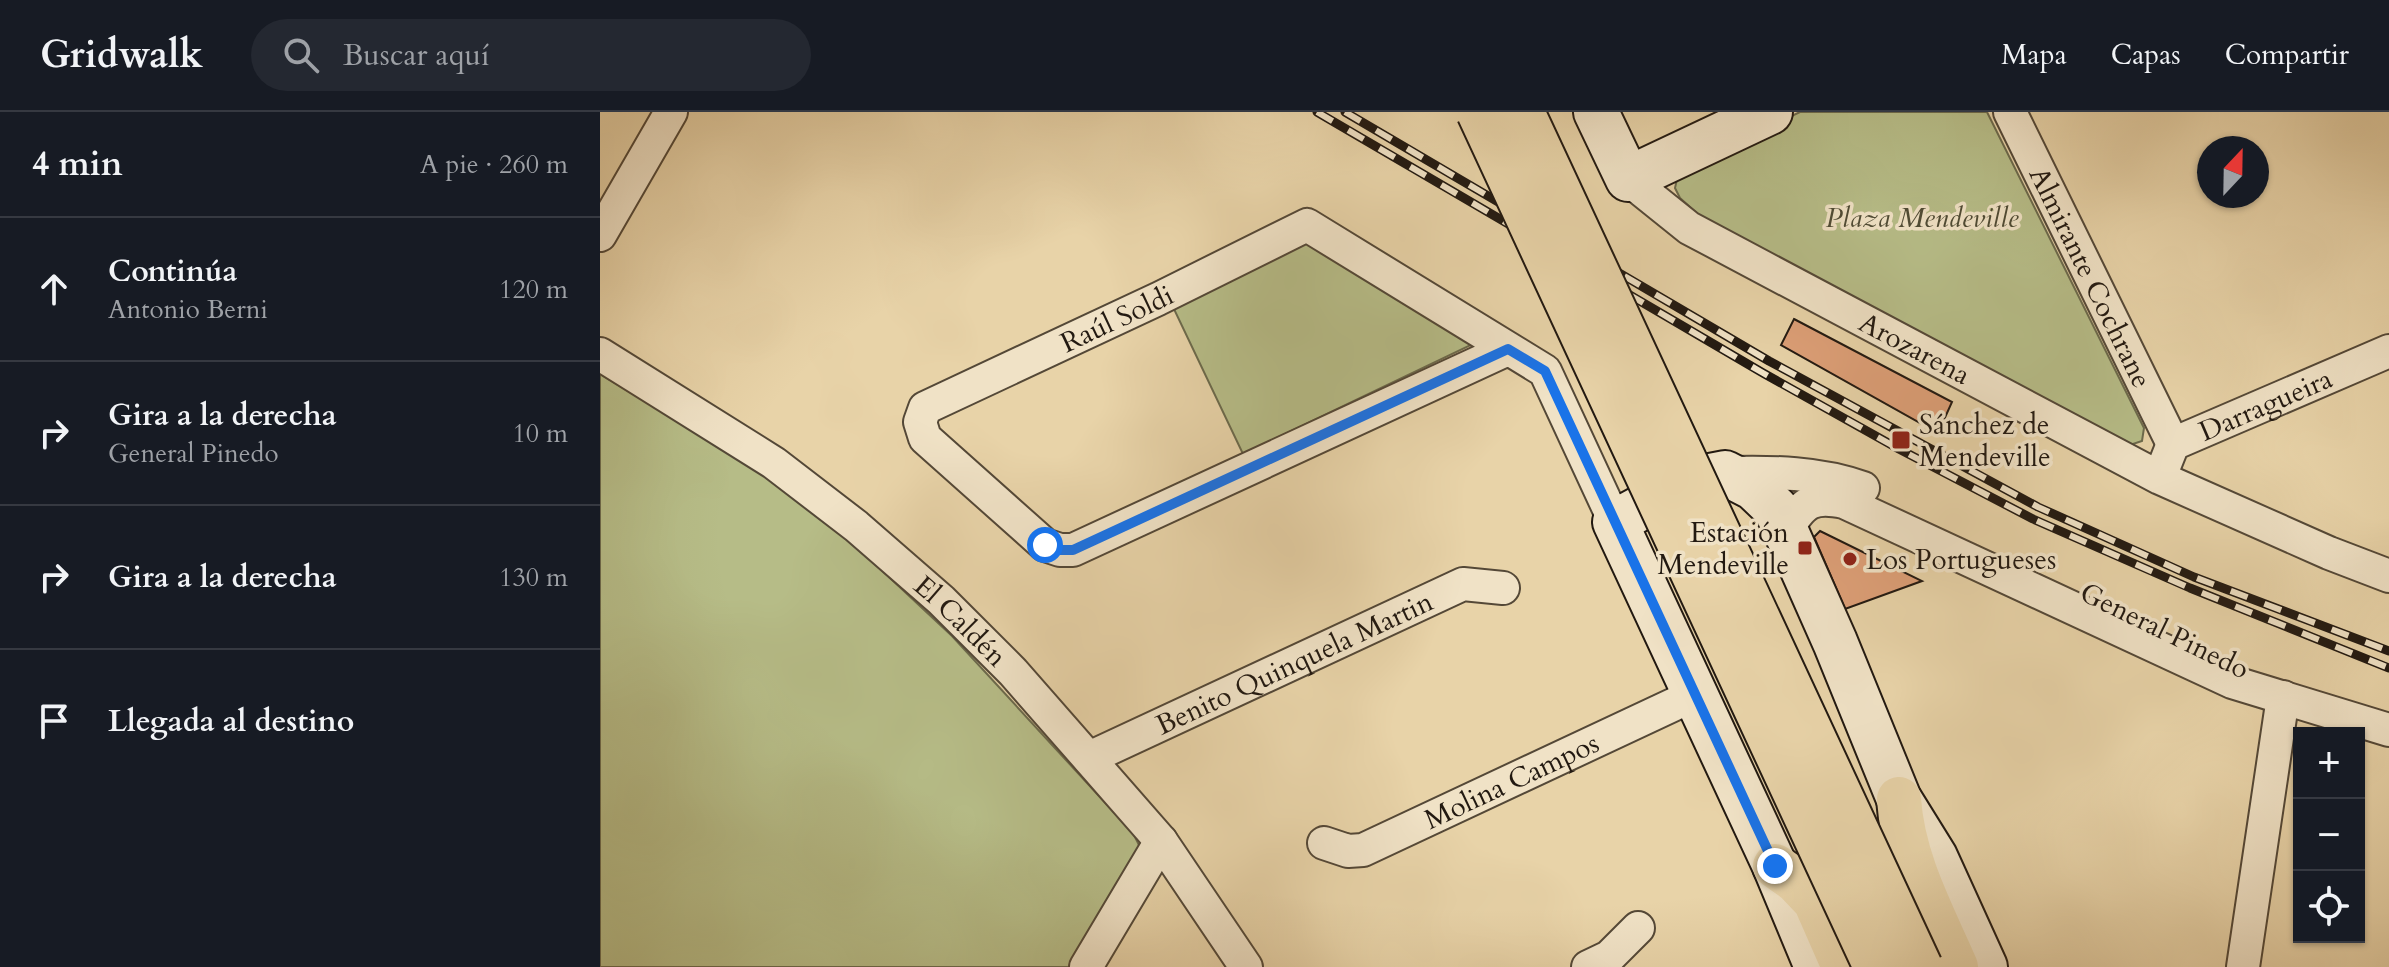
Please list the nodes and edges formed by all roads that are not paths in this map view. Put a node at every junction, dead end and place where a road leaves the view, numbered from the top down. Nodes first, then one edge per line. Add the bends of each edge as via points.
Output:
1 (671, 112) edge
2 (1479, 112) edge
3 (1522, 112) edge
4 (1596, 112) edge
5 (1770, 112) edge
6 (2010, 112) edge
7 (1628, 179) junction
8 (600, 235) edge
9 (1508, 349) junction
10 (2389, 351) edge
11 (600, 354) edge
12 (2173, 444) junction
13 (1725, 473) junction
14 (2160, 478) junction
15 (1615, 522) junction
16 (1787, 529) junction
17 (2389, 576) edge
18 (1503, 588) dead end
19 (1694, 695) junction
20 (2283, 697) junction
21 (2389, 730) edge
22 (1089, 758) junction
23 (1899, 799) junction
24 (1161, 841) junction
25 (1324, 843) dead end
26 (1775, 866) junction
27 (1638, 928) dead end
28 (1086, 967) edge
29 (1246, 967) edge
30 (1588, 967) edge
31 (1817, 967) edge
32 (1844, 967) edge
33 (1876, 967) edge
34 (1920, 967) edge
35 (1956, 967) edge
36 (1985, 967) edge
37 (2243, 967) edge

1 - 8 street
2 - 33 main road, bridge
3 - 34 main road, bridge
4 - 7 street
5 - 7 street
6 - 12 street, Almirante Cochrane
7 - 14 street, Arozarena via 1689,228
9 - 9 street, Raúl Soldi via 1073,550 1045,545 925,438 920,422 925,408 1307,225
9 - 15 street via 1545,371
10 - 12 street, Darragueira
11 - 22 street, El Caldén via 774,463 856,526 941,600
12 - 14 street, Darragueira
13 - 15 street via 1694,479
13 - 16 street via 1754,488
13 - 20 street, General Pinedo via 1819,476 1870,490 2243,663
14 - 17 street, Arozarena
15 - 19 street
16 - 20 street, General Pinedo via 1806,504 1817,499 1844,502 2232,682
16 - 23 street
18 - 22 street, Benito Quinquela Martin via 1463,584
19 - 25 street, Molina Campos via 1363,850
19 - 26 street
20 - 21 street, General Pinedo
20 - 37 street
22 - 24 street, El Caldén
23 - 26 street via 1873,785 1843,782 1814,791 1791,810 1778,837
23 - 35 main road via 1909,859
23 - 36 street via 1935,857
24 - 28 street
24 - 29 street, El Caldén
26 - 31 street
26 - 32 main road via 1815,901
27 - 30 street via 1609,957

